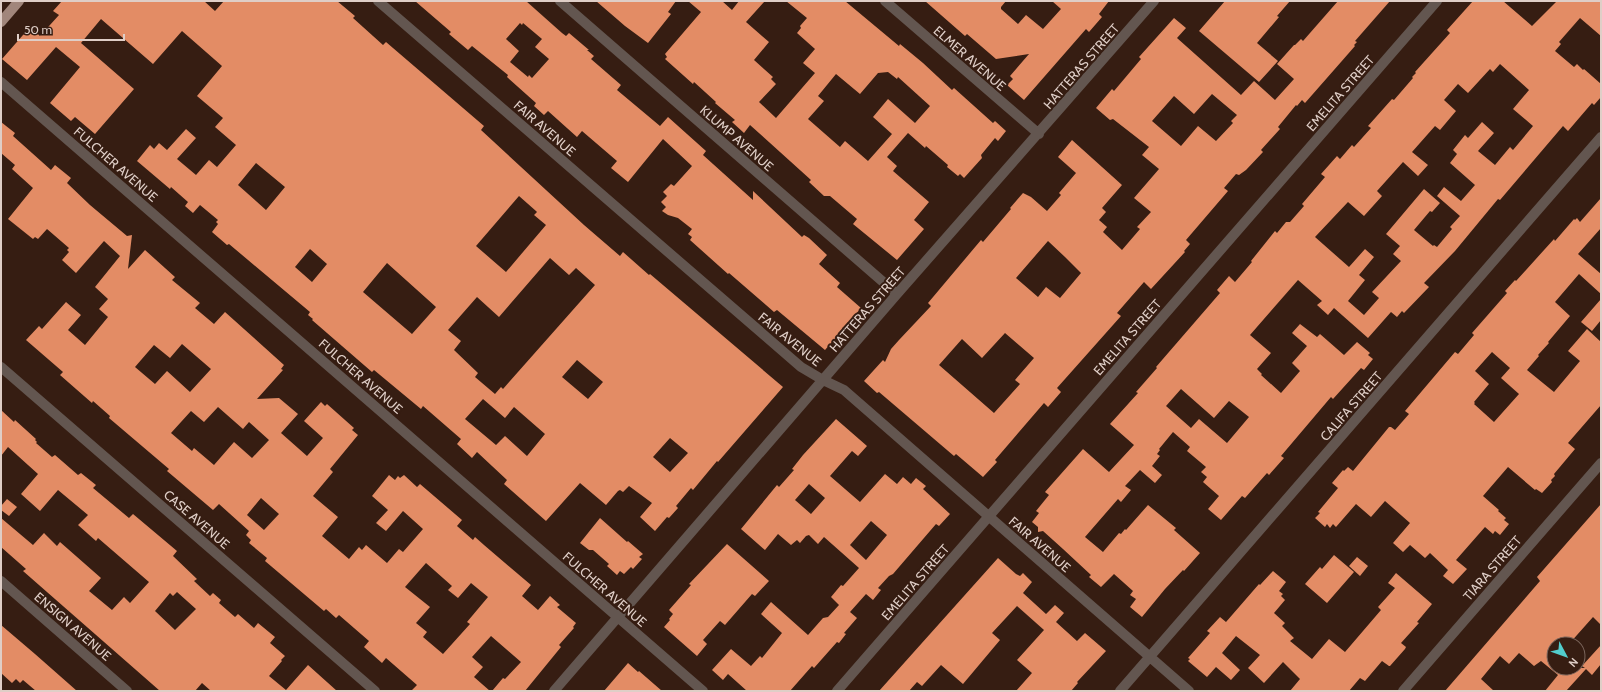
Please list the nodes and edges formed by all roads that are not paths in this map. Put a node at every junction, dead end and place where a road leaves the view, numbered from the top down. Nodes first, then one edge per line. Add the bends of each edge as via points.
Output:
1 (19, 1) edge
2 (378, 1) edge
3 (560, 1) edge
4 (885, 1) edge
5 (1154, 1) edge
6 (1437, 1) edge
7 (1, 22) edge
8 (1, 82) edge
9 (1039, 134) junction
10 (1601, 137) edge
11 (897, 294) junction
12 (1, 368) edge
13 (823, 380) junction
14 (1601, 463) edge
15 (989, 516) junction
16 (1, 581) edge
17 (618, 617) junction
18 (1150, 656) junction
19 (128, 691) edge
20 (375, 691) edge
21 (554, 691) edge
22 (703, 691) edge
23 (837, 691) edge
24 (1120, 691) edge
25 (1189, 691) edge
26 (1403, 691) edge

1 - 7 main road
2 - 13 street, FAIR AVENUE via 801,367
3 - 11 street, KLUMP AVENUE
4 - 9 street, ELMER AVENUE
5 - 9 street, HATTERAS STREET
6 - 15 street, EMELITA STREET
8 - 17 street, FULCHER AVENUE
9 - 11 street, HATTERAS STREET
10 - 18 street, CALIFA STREET
11 - 13 street, HATTERAS STREET
12 - 20 street, CASE AVENUE
13 - 15 street, FAIR AVENUE via 844,390
13 - 17 street, HATTERAS STREET
14 - 26 street, TIARA STREET
15 - 18 street, FAIR AVENUE
15 - 23 street, EMELITA STREET
16 - 19 street, ENSIGN AVENUE
17 - 21 street, HATTERAS STREET
17 - 22 street, FULCHER AVENUE
18 - 24 street, CALIFA STREET
18 - 25 street, FAIR AVENUE

